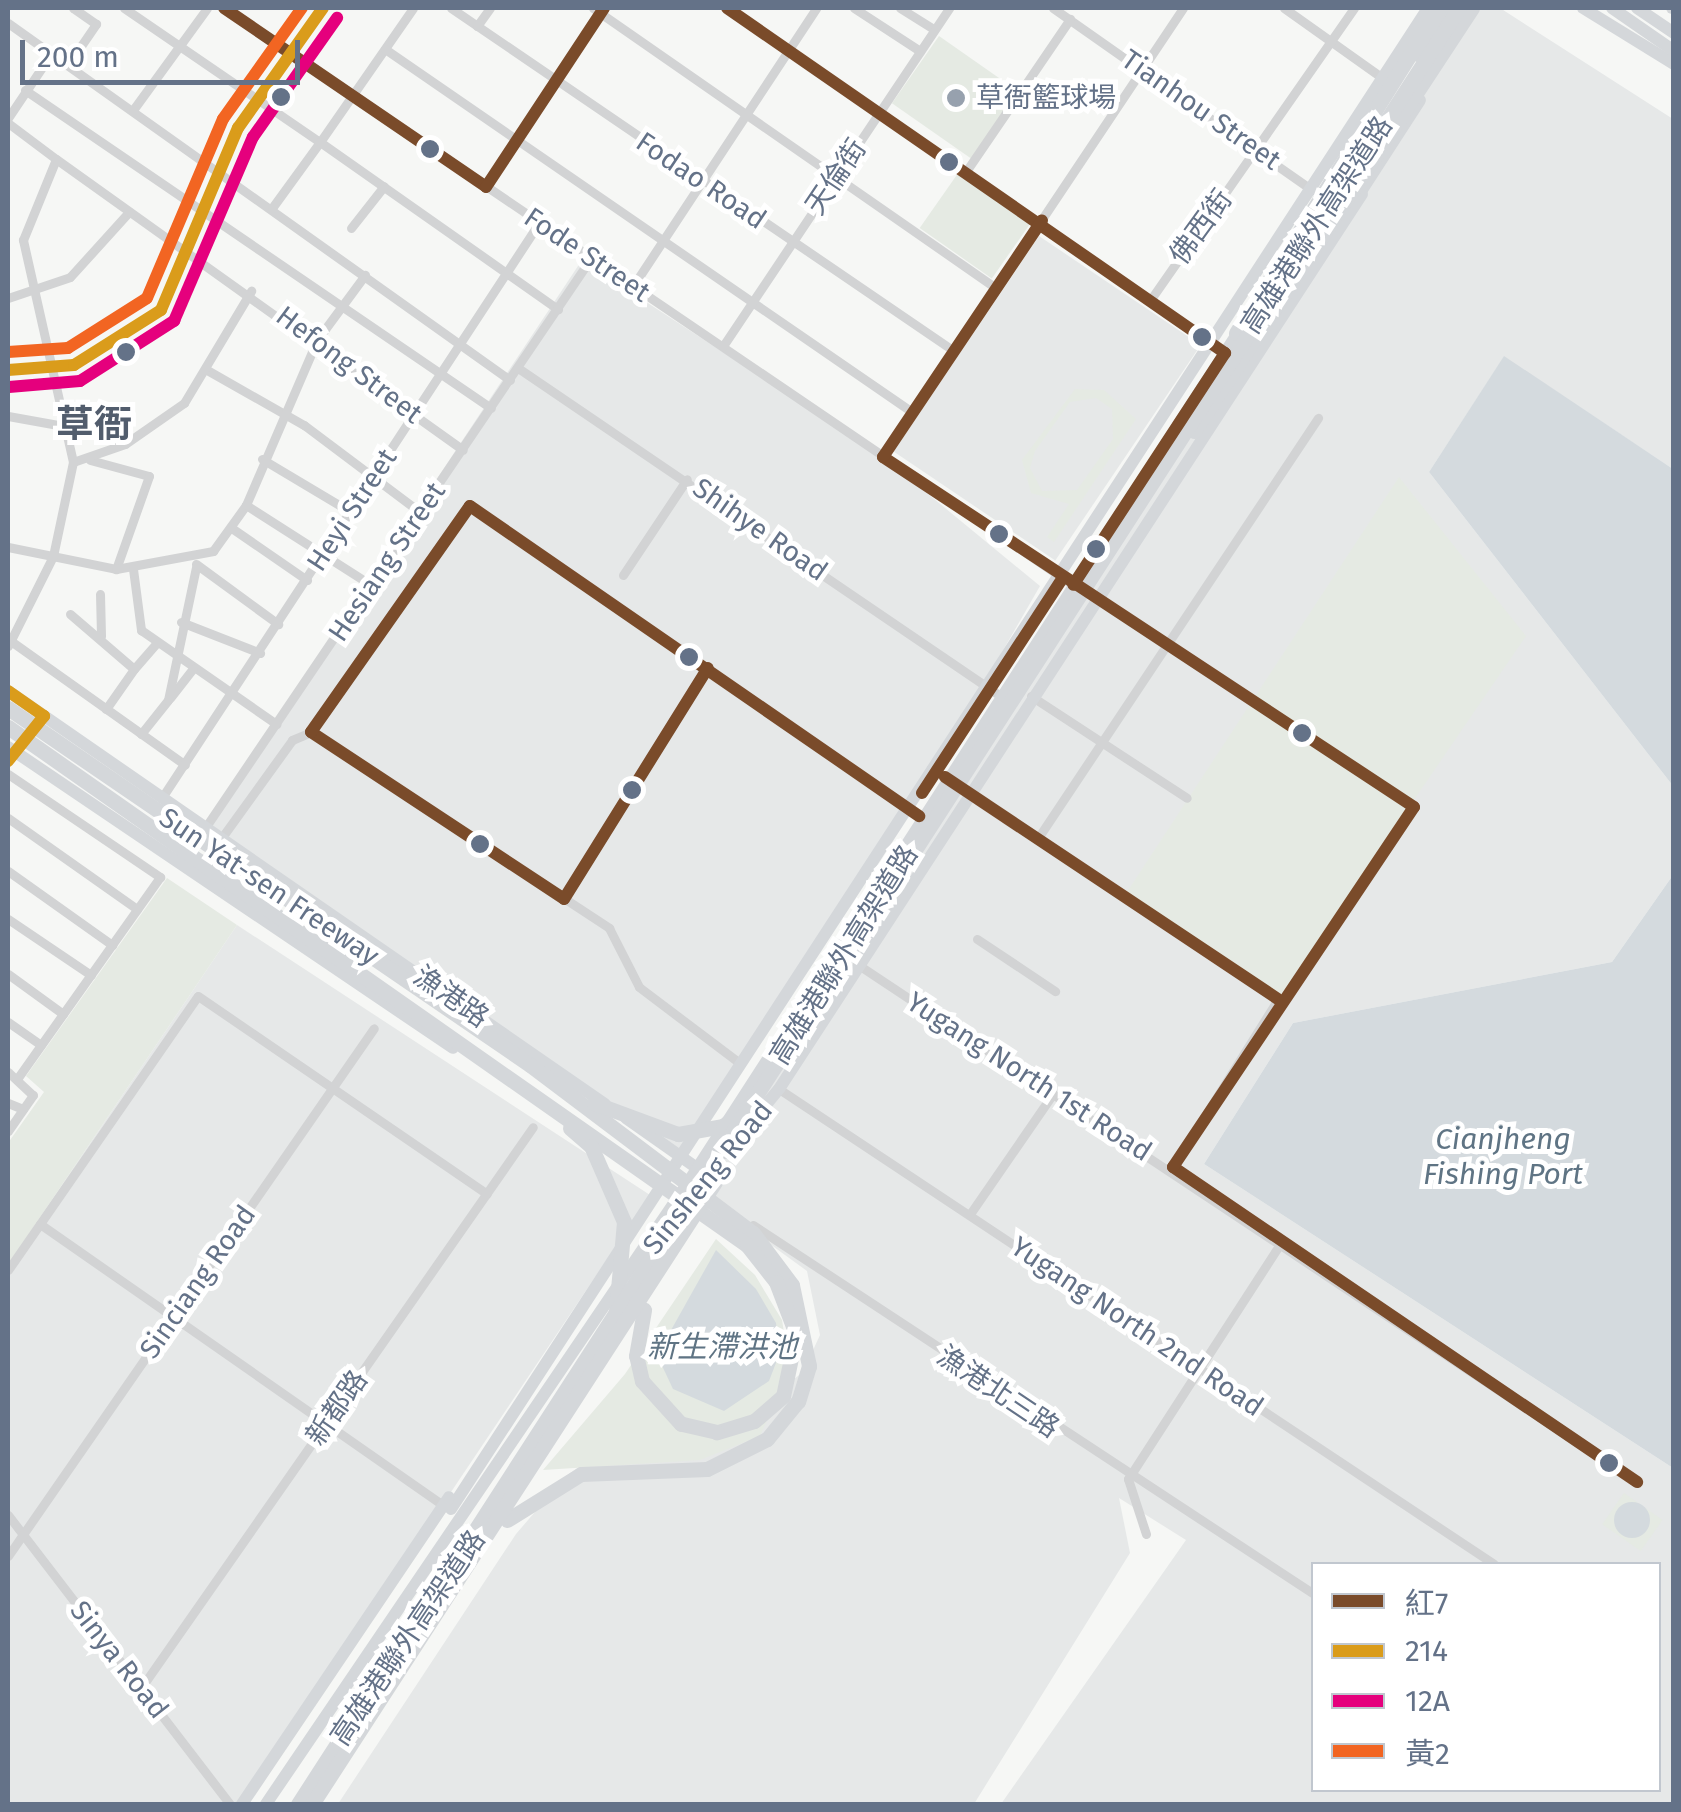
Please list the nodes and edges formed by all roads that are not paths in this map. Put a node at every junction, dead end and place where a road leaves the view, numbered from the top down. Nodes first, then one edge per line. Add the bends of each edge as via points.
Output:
1 (74, 8) edge
2 (124, 8) edge
3 (207, 8) edge
4 (224, 8) edge
5 (323, 8) edge
6 (413, 8) edge
7 (450, 8) edge
8 (490, 8) edge
9 (727, 8) edge
10 (816, 8) edge
11 (854, 8) edge
12 (900, 8) edge
13 (949, 8) edge
14 (1053, 8) edge
15 (1284, 8) edge
16 (1354, 8) edge
17 (1428, 8) edge
18 (1439, 8) edge
19 (1449, 8) edge
20 (1469, 8) edge
21 (1584, 8) edge
22 (1612, 8) edge
23 (1636, 8) edge
24 (600, 9) edge
25 (1180, 9) edge
26 (1070, 19) junction
27 (8, 23) edge
28 (477, 26) junction
29 (934, 30) junction
30 (1674, 34) edge
31 (1330, 42) junction
32 (180, 45) junction
33 (384, 49) junction
34 (789, 49) junction
35 (920, 51) junction
36 (1674, 51) edge
37 (51, 54) junction
38 (292, 54) junction
39 (1674, 64) edge
40 (68, 65) junction
41 (1143, 68) junction
42 (1384, 79) junction
43 (556, 81) junction
44 (25, 90) junction
45 (353, 96) junction
46 (259, 100) junction
47 (132, 110) junction
48 (880, 110) junction
49 (746, 114) junction
50 (8, 120) edge
51 (517, 140) junction
52 (320, 142) junction
53 (1259, 151) junction
54 (56, 160) junction
55 (968, 170) junction
56 (220, 172) junction
57 (836, 177) junction
58 (700, 182) junction
59 (384, 186) junction
60 (486, 187) junction
61 (1362, 194) junction
62 (1324, 199) junction
63 (272, 208) junction
64 (129, 212) junction
65 (204, 214) junction
66 (1348, 216) junction
67 (1042, 220) junction
68 (540, 224) junction
69 (351, 228) dead end
70 (662, 240) junction
71 (792, 243) junction
72 (190, 251) junction
73 (591, 258) junction
74 (506, 271) junction
75 (365, 275) junction
76 (633, 286) junction
77 (996, 288) junction
78 (34, 291) junction
79 (251, 291) junction
80 (8, 298) edge
81 (1151, 299) junction
82 (752, 302) junction
83 (341, 304) junction
84 (558, 309) junction
85 (316, 340) junction
86 (460, 344) junction
87 (723, 346) junction
88 (1219, 348) junction
89 (954, 351) junction
90 (518, 368) junction
91 (8, 370) edge
92 (56, 370) junction
93 (207, 370) junction
94 (441, 374) junction
95 (510, 380) junction
96 (491, 408) junction
97 (278, 412) junction
98 (912, 412) junction
99 (415, 414) junction
100 (8, 416) edge
101 (1318, 418) dead end
102 (69, 428) junction
103 (462, 450) junction
104 (1174, 452) junction
105 (883, 457) junction
106 (262, 458) junction
107 (90, 460) junction
108 (73, 462) junction
109 (374, 478) junction
110 (687, 479) junction
111 (246, 505) junction
112 (351, 512) junction
113 (420, 512) junction
114 (233, 529) junction
115 (8, 547) edge
116 (324, 555) junction
117 (52, 556) junction
118 (196, 564) junction
119 (116, 569) junction
120 (133, 569) junction
121 (623, 575) dead end
122 (307, 580) junction
123 (1064, 580) junction
124 (370, 585) junction
125 (100, 594) dead end
126 (70, 614) dead end
127 (182, 622) junction
128 (278, 624) junction
129 (101, 636) junction
130 (8, 642) edge
131 (156, 643) junction
132 (260, 653) junction
133 (174, 655) junction
134 (708, 668) junction
135 (134, 669) junction
136 (193, 669) junction
137 (8, 690) edge
138 (991, 690) junction
139 (232, 695) junction
140 (1031, 696) junction
141 (168, 700) junction
142 (8, 708) edge
143 (106, 709) junction
144 (44, 716) junction
145 (276, 724) junction
146 (8, 727) edge
147 (311, 732) junction
148 (140, 734) junction
149 (1102, 742) junction
150 (10, 753) edge
151 (184, 766) junction
152 (937, 772) junction
153 (8, 774) edge
154 (969, 793) junction
155 (164, 796) junction
156 (1187, 798) dead end
157 (908, 808) junction
158 (8, 818) edge
159 (206, 828) junction
160 (222, 838) junction
161 (1038, 838) junction
162 (180, 864) junction
163 (8, 871) edge
164 (196, 874) junction
165 (564, 899) junction
166 (137, 909) junction
167 (8, 920) edge
168 (977, 938) dead end
169 (826, 944) junction
170 (112, 945) junction
171 (860, 966) junction
172 (8, 974) edge
173 (91, 975) junction
174 (1055, 991) dead end
175 (63, 1014) junction
176 (8, 1022) edge
177 (374, 1028) dead end
178 (41, 1045) junction
179 (741, 1063) junction
180 (530, 1065) junction
181 (8, 1072) edge
182 (516, 1078) junction
183 (17, 1079) junction
184 (332, 1088) junction
185 (779, 1089) junction
186 (760, 1092) junction
187 (1052, 1095) junction
188 (8, 1102) edge
189 (23, 1110) junction
190 (533, 1127) dead end
191 (8, 1131) edge
192 (686, 1160) junction
193 (1173, 1167) junction
194 (693, 1184) junction
195 (658, 1186) junction
196 (486, 1194) junction
197 (679, 1202) junction
198 (970, 1214) junction
199 (40, 1224) junction
200 (1282, 1242) junction
201 (8, 1270) edge
202 (652, 1287) junction
203 (174, 1317) junction
204 (601, 1346) junction
205 (1200, 1372) junction
206 (326, 1424) junction
207 (1128, 1480) junction
208 (1637, 1482) dead end
209 (454, 1512) junction
210 (8, 1515) edge
211 (496, 1529) junction
212 (1146, 1534) dead end
213 (22, 1536) junction
214 (8, 1556) edge
215 (1491, 1562) edge
216 (1311, 1592) edge
217 (141, 1688) junction
218 (230, 1804) edge
219 (242, 1804) edge
220 (255, 1804) edge
221 (266, 1804) edge
222 (276, 1804) edge
223 (298, 1804) edge
224 (312, 1804) edge

1 - 40 street via 96,24
2 - 32 street
3 - 32 street
4 - 38 street, Fode Street
5 - 38 street
6 - 33 street
7 - 28 street, Fodao Road
8 - 28 street
9 - 34 street
10 - 34 street
11 - 35 street
12 - 29 street
13 - 29 street, 天倫街
14 - 26 street, Tianhou Street
15 - 31 street
16 - 31 street, 佛西街
17 - 42 street, Sinsheng Road
18 - 104 highway via 1276,262
19 - 62 street, Sinsheng Road
20 - 61 street, Sinsheng Road
20 - 104 highway, 高雄港聯外高架道路
21 - 39 street
22 - 36 street
23 - 30 street
24 - 43 street
24 - 49 street
25 - 41 street
26 - 41 street, Tianhou Street
26 - 55 street
27 - 37 street
28 - 43 street, Fodao Road
29 - 35 street, 天倫街
31 - 42 street
31 - 53 street, 佛西街
32 - 46 street
32 - 47 street
33 - 45 street
33 - 51 street
34 - 48 street
34 - 49 street
35 - 48 street, 天倫街
37 - 40 street
37 - 44 street
38 - 45 street, Fode Street
38 - 46 street
40 - 47 street
41 - 53 street, Tianhou Street
41 - 67 street
42 - 62 street, Sinsheng Road
43 - 51 street
43 - 58 street, Fodao Road
44 - 50 street
44 - 65 street
45 - 52 street
45 - 60 street, Fode Street
46 - 52 street
46 - 56 street
47 - 56 street
48 - 55 street
48 - 57 street, 天倫街
49 - 57 street
49 - 58 street
50 - 54 street
51 - 60 street
51 - 70 street
52 - 59 street
52 - 63 street
53 - 62 street, Tianhou Street
53 - 81 street, 佛西街
54 - 64 street
54 - 78 street via 24,232
55 - 67 street
56 - 63 street
56 - 65 street
57 - 71 street, 天倫街
57 - 77 street
58 - 70 street
58 - 71 street, Fodao Road
59 - 69 street
59 - 74 street
60 - 68 street, Fode Street
61 - 62 street, Sinsheng Road
61 - 66 street, Sinsheng Road
62 - 66 street, Tianhou Street
62 - 88 street, Sinsheng Road
62 - 88 street, Sinsheng Road
63 - 75 street
64 - 72 street
64 - 78 street via 88,263
65 - 72 street
65 - 83 street
66 - 140 street, Sinsheng Road
67 - 77 street
67 - 81 street
68 - 73 street, Fode Street
68 - 74 street, Heyi Street
70 - 76 street
70 - 82 street
71 - 82 street, 天倫街
71 - 89 street, Fodao Road
72 - 79 street
72 - 92 street via 150,321
73 - 76 street, Fode Street
73 - 84 street, Hesiang Street
74 - 84 street
74 - 86 street, Heyi Street
75 - 83 street
75 - 86 street
76 - 87 street, Fode Street
77 - 89 street
78 - 80 street
78 - 92 street
79 - 85 street, Hefong Street
79 - 93 street, Hefong Street
81 - 88 street
82 - 87 street, 天倫街
82 - 98 street
83 - 85 street
83 - 94 street
84 - 90 street, Hesiang Street
85 - 97 street
85 - 99 street, Hefong Street
86 - 94 street, Heyi Street
86 - 95 street
87 - 105 street, Fode Street
88 - 123 street, Sinsheng Road
89 - 98 street
90 - 95 street, Hesiang Street
90 - 110 street, Shihye Road
91 - 92 street
92 - 102 street
93 - 97 street
93 - 107 street, Hefong Street via 158,425
94 - 96 street
94 - 99 street, Heyi Street
95 - 96 street, Hesiang Street
96 - 103 street, Hesiang Street
97 - 106 street
97 - 109 street
98 - 105 street
99 - 103 street, Hefong Street
99 - 109 street, Heyi Street
100 - 102 street
101 - 149 street
102 - 108 street
103 - 113 street, Hesiang Street
104 - 186 highway, 高雄港聯外高架道路
104 - 202 highway, 高雄港聯外高架道路 via 843,970
105 - 123 street, Fode Street
106 - 111 street
106 - 112 street
107 - 108 street, Hefong Street
107 - 119 street via 149,476
108 - 117 street
109 - 112 street, Heyi Street
109 - 113 street
110 - 121 street
110 - 138 street, Shihye Road
111 - 114 street
111 - 116 street
112 - 116 street, Heyi Street
113 - 124 street, Hesiang Street
114 - 118 street
114 - 122 street
115 - 117 street
116 - 122 street, Heyi Street
116 - 124 street
117 - 119 street
117 - 130 street
118 - 120 street
118 - 127 street
118 - 128 street
119 - 120 street
120 - 131 street via 138,624
122 - 128 street, Heyi Street
123 - 138 street, Sinsheng Road
124 - 145 street, Hesiang Street
125 - 129 street
126 - 129 street
127 - 132 street
127 - 133 street
128 - 132 street, Heyi Street
129 - 135 street
130 - 143 street
131 - 133 street
131 - 135 street
132 - 139 street, Heyi Street
133 - 136 street
133 - 141 street
134 - 147 street via 470,506
134 - 157 street
134 - 165 street
135 - 143 street
136 - 139 street
136 - 141 street
137 - 144 street, 漁港路
138 - 152 street, Sinsheng Road
139 - 145 street
139 - 151 street, Heyi Street
140 - 149 street
140 - 154 street, Sinsheng Road
141 - 148 street
142 - 180 highway, Sun Yat-sen Freeway
143 - 148 street
144 - 150 street
144 - 155 street, 漁港路
145 - 159 street, Hesiang Street
146 - 182 highway, Sun Yat-sen Freeway
147 - 160 street via 292,740
147 - 165 street
148 - 151 street
149 - 156 street
149 - 161 street
150 - 162 street, 漁港路
151 - 155 street, Heyi Street
152 - 154 street
152 - 157 street, Sinsheng Road
152 - 169 street, Sinsheng Road
153 - 166 street via 160,877
154 - 161 street
154 - 171 street, Sinsheng Road
155 - 159 street, 漁港路
157 - 169 street, Sinsheng Road
158 - 166 street
159 - 160 street, 漁港路
159 - 162 street, Hesiang Street
160 - 164 street
160 - 192 street, 漁港路
161 - 193 street via 1278,999
162 - 164 street, 漁港路
163 - 170 street
164 - 195 street, 漁港路
165 - 179 street via 614,934 639,987
166 - 170 street
167 - 173 street
168 - 174 street
169 - 171 street, Yugang North 1st Road
169 - 179 street, Sinsheng Road
169 - 192 street, Sinsheng Road
170 - 173 street
171 - 185 street, Sinsheng Road
171 - 187 street, Yugang North 1st Road
172 - 175 street
173 - 175 street
175 - 178 street
176 - 178 street
177 - 184 street, Sinciang Road
178 - 183 street
179 - 192 street, Sinsheng Road
180 - 186 highway via 614,1114 678,1134 723,1126
180 - 211 highway via 752,1233 798,1299 808,1366 798,1402 749,1452 707,1469 581,1474 544,1489
181 - 183 street
182 - 202 highway via 747,1245 776,1282 796,1334 782,1396 754,1421 717,1432 670,1414 636,1356
182 - 204 highway via 591,1146 619,1202 627,1261
183 - 189 street via 34,1095
184 - 196 street
184 - 199 street via 198,996
184 - 203 street, Sinciang Road
185 - 194 street, Sinsheng Road
185 - 198 street, Yugang North 2nd Road
186 - 204 highway, 高雄港聯外高架道路
187 - 193 street, Yugang North 1st Road
187 - 198 street
188 - 189 street
189 - 191 street
190 - 196 street, 新都路
192 - 194 street, Sinsheng Road
192 - 195 street, Sinsheng Road
193 - 200 street, Yugang North 1st Road
194 - 197 street, Sinsheng Road
194 - 207 street, 漁港北三路
195 - 197 street, 漁港路
195 - 209 street, Sinsheng Road
196 - 206 street, 新都路
197 - 209 street, Sinsheng Road
198 - 205 street, Yugang North 2nd Road
199 - 201 street
199 - 203 street
200 - 205 street
200 - 208 street, Yugang North 1st Road
202 - 211 highway, 高雄港聯外高架道路
203 - 206 street
203 - 213 street, Sinciang Road
204 - 223 highway, 高雄港聯外高架道路
205 - 207 street
205 - 215 street, Yugang North 2nd Road
206 - 209 street
206 - 217 street, 新都路
207 - 212 street
207 - 216 street, 漁港北三路
209 - 219 street, Sinsheng Road
209 - 220 street, Sinsheng Road
209 - 221 street, Sinsheng Road
209 - 222 street, Sinsheng Road
210 - 213 street, Sinya Road
211 - 224 highway, 高雄港聯外高架道路
213 - 214 street, Sinciang Road
213 - 217 street, Sinya Road
217 - 218 street, Sinya Road

